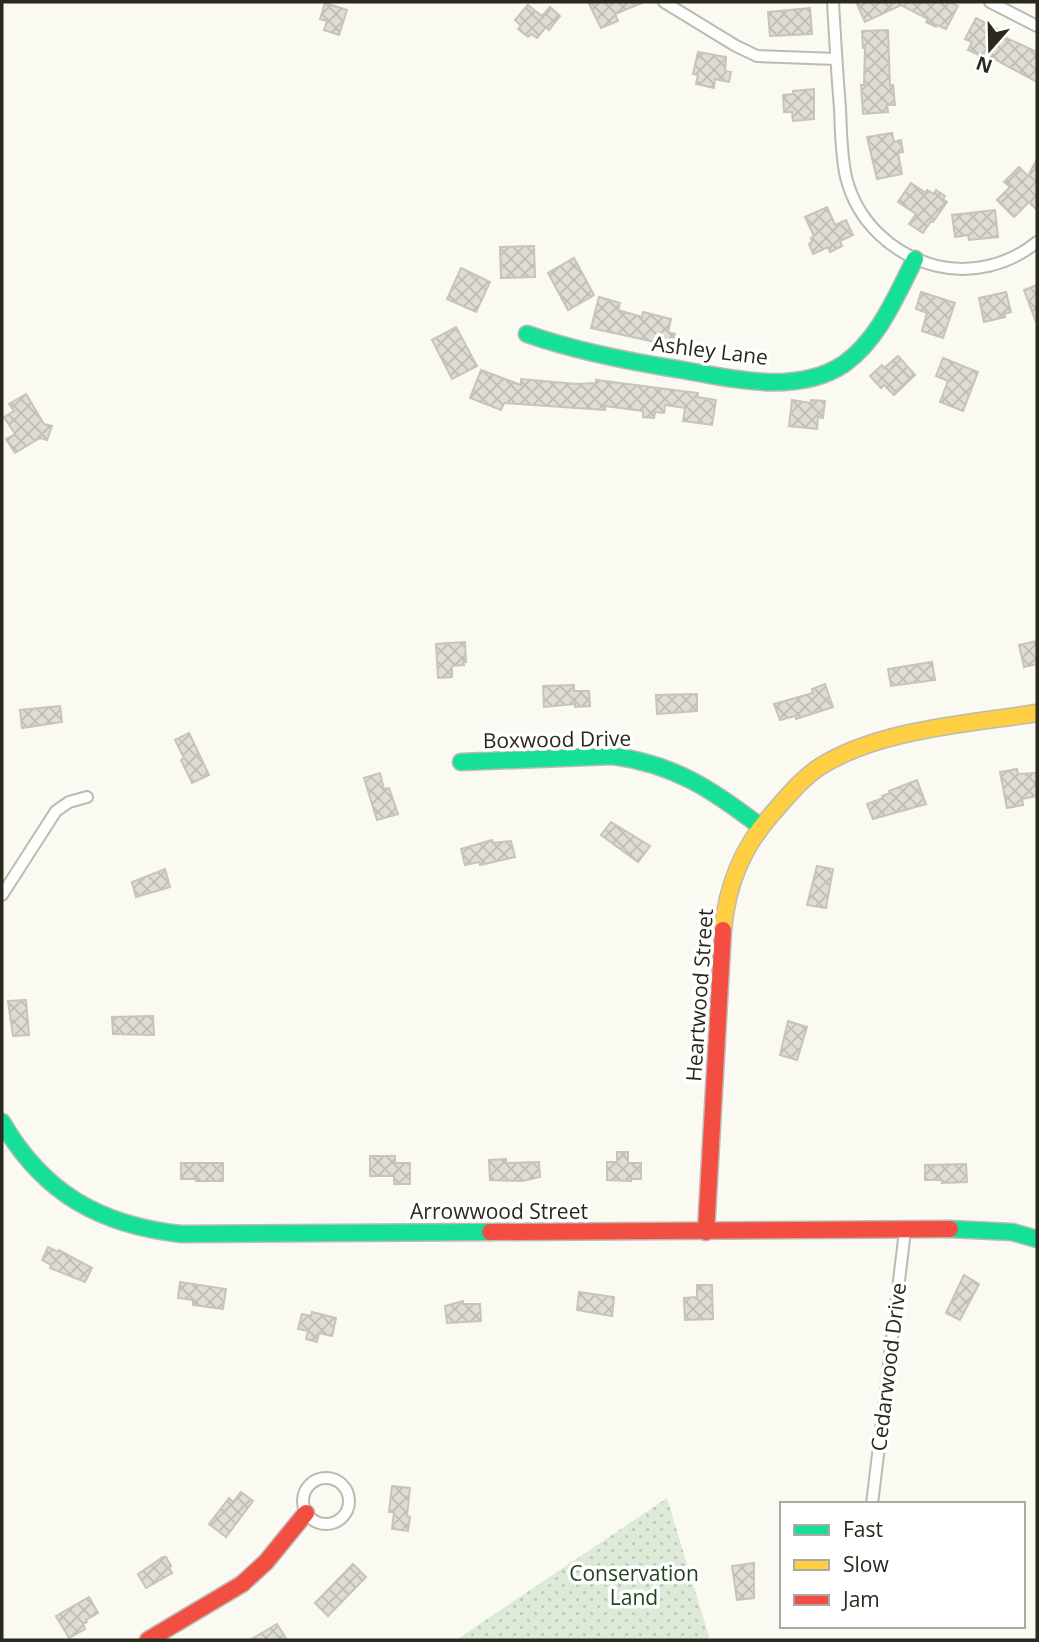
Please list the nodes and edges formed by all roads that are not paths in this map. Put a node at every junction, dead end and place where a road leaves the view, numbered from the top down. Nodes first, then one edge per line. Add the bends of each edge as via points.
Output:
1 (664, 2) edge
2 (833, 2) edge
3 (990, 2) edge
4 (1037, 26) edge
5 (836, 59) junction
6 (1037, 242) edge
7 (915, 259) junction
8 (527, 334) dead end
9 (1037, 713) edge
10 (461, 762) dead end
11 (87, 797) dead end
12 (761, 827) junction
13 (2, 895) edge
14 (2, 1122) edge
15 (905, 1231) junction
16 (706, 1232) junction
17 (1037, 1239) edge
18 (872, 1502) edge
19 (306, 1513) junction
20 (148, 1640) edge

1 - 5 street via 757,56
2 - 5 street
3 - 4 street
5 - 7 street via 843,163 850,190 871,226
6 - 7 street via 1010,259 983,267 955,268
7 - 8 street, Ashley Lane via 873,336 851,359 825,374 799,380 766,382 641,364
9 - 12 street, Heartwood Street via 896,738 844,754 803,780
10 - 12 street, Boxwood Drive via 633,758 693,778
11 - 13 street via 56,811
12 - 16 street, Heartwood Street via 737,871 726,910
14 - 16 street, Arrowwood Street via 21,1152 57,1189 103,1216 154,1231
15 - 16 street, Arrowwood Street
15 - 17 street, Arrowwood Street via 978,1229
15 - 18 street, Cedarwood Drive
19 - 19 street via 304,1492 314,1481 329,1477 348,1491 349,1507 339,1520 318,1522
19 - 20 street via 242,1584

